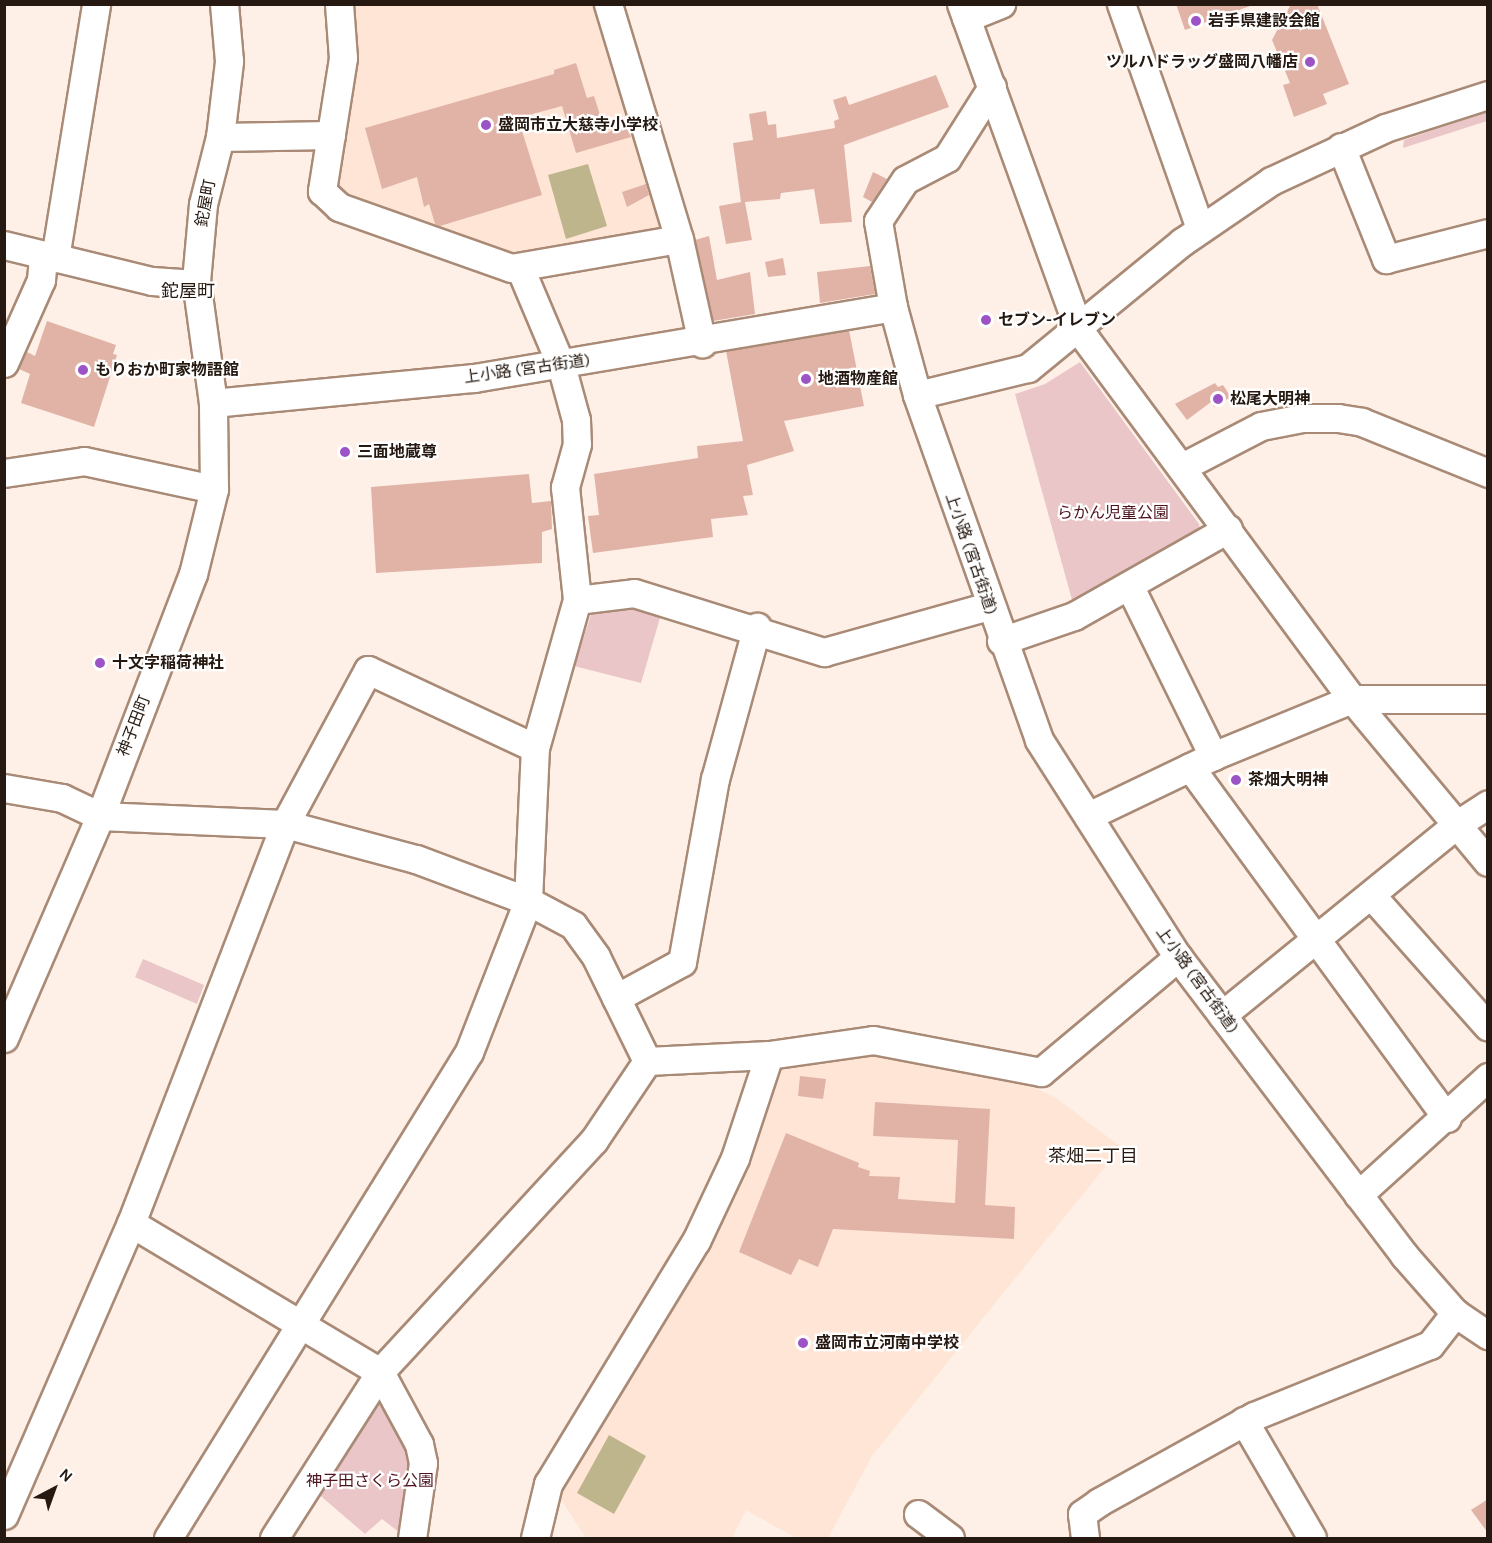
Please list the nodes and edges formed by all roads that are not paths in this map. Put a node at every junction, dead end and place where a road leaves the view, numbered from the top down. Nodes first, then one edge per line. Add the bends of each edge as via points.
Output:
1 (96, 4) edge
2 (224, 4) edge
3 (339, 4) edge
4 (608, 4) edge
5 (1001, 4) edge
6 (1121, 4) edge
7 (964, 11) edge
8 (992, 87) junction
9 (1488, 95) edge
10 (331, 135) junction
11 (220, 137) junction
12 (1341, 147) junction
13 (1200, 228) junction
14 (1488, 233) edge
15 (679, 238) junction
16 (4, 246) edge
17 (49, 256) junction
18 (520, 268) junction
19 (196, 284) junction
20 (893, 307) junction
21 (1079, 330) junction
22 (702, 343) junction
23 (4, 363) edge
24 (561, 365) junction
25 (917, 395) junction
26 (213, 403) junction
27 (1182, 467) junction
28 (4, 473) edge
29 (1488, 473) edge
30 (214, 489) junction
31 (1228, 529) junction
32 (1129, 585) junction
33 (577, 600) junction
34 (988, 606) junction
35 (757, 627) junction
36 (1001, 641) junction
37 (1352, 699) junction
38 (1488, 699) edge
39 (536, 748) junction
40 (1202, 761) junction
41 (4, 788) edge
42 (1488, 804) edge
43 (100, 816) junction
44 (1088, 816) junction
45 (285, 824) junction
46 (1456, 825) junction
47 (1488, 862) edge
48 (1371, 895) junction
49 (528, 902) junction
50 (1316, 939) junction
51 (1178, 957) junction
52 (616, 998) junction
53 (1222, 1015) junction
54 (1488, 1027) edge
55 (4, 1038) edge
56 (769, 1055) junction
57 (647, 1061) junction
58 (1488, 1077) edge
59 (1447, 1118) junction
60 (1358, 1195) junction
61 (131, 1223) junction
62 (1455, 1313) junction
63 (301, 1322) junction
64 (1485, 1328) edge
65 (380, 1372) junction
66 (1244, 1421) junction
67 (918, 1514) dead end
68 (4, 1515) edge
69 (168, 1539) edge
70 (274, 1539) edge
71 (412, 1539) edge
72 (535, 1539) edge
73 (950, 1539) edge
74 (1085, 1539) edge
75 (1312, 1539) edge

1 - 17 street
2 - 11 street, 鉈屋町 via 229,61
3 - 10 street via 343,58
4 - 15 street
5 - 7 street
6 - 13 street
7 - 8 street
8 - 20 street via 946,158 905,180 878,221
8 - 21 street
9 - 12 street
10 - 11 street
10 - 18 street via 321,191 339,207
11 - 19 street, 鉈屋町 via 203,204
12 - 13 street via 1271,181
12 - 14 street via 1386,259
13 - 21 street
15 - 18 street
15 - 22 street
16 - 17 street
17 - 19 street via 152,281
17 - 23 street
18 - 24 street
19 - 26 street, 鉈屋町
20 - 22 street, 上小路 (宮古街道)
20 - 25 street, 上小路 (宮古街道)
21 - 25 street via 1028,368
21 - 27 street
22 - 24 street, 上小路 (宮古街道)
24 - 26 street, 上小路 (宮古街道) via 474,378
24 - 33 street via 576,420 577,444 565,487
25 - 34 street, 上小路 (宮古街道)
26 - 30 street, 神子田町
27 - 29 street via 1261,426 1326,418 1362,422
27 - 31 street
28 - 30 street via 84,461
30 - 43 street, 神子田町 via 193,574
31 - 32 street
31 - 37 street
32 - 36 street via 1074,616
32 - 40 street
33 - 35 street via 634,593
33 - 39 street
34 - 35 street via 824,652
34 - 36 street, 上小路 (宮古街道)
35 - 52 street via 715,779 682,962
36 - 44 street, 上小路 (宮古街道) via 1039,740
37 - 38 street
37 - 40 street
37 - 46 street
39 - 45 street via 368,670
39 - 49 street
40 - 44 street
40 - 50 street
41 - 43 street via 62,798
42 - 46 street
43 - 45 street
43 - 55 street, 神子田町
44 - 51 street, 上小路 (宮古街道)
45 - 49 street via 416,859
45 - 61 street
46 - 47 street
46 - 48 street
48 - 50 street
48 - 54 street
49 - 52 street via 573,925
49 - 63 street via 469,1052
50 - 53 street
50 - 59 street
51 - 53 street, 上小路 (宮古街道)
51 - 56 street via 1041,1072 873,1040
52 - 57 street
53 - 60 street, 上小路 (宮古街道)
56 - 57 street
56 - 72 street via 735,1158 696,1241 548,1484
57 - 65 street via 594,1140
58 - 59 street
59 - 60 street
60 - 62 street, 上小路 (宮古街道)
61 - 63 street
61 - 68 street
62 - 64 street, 上小路 (宮古街道)
62 - 66 street via 1430,1345
63 - 65 street
63 - 69 street
65 - 70 street
65 - 71 street via 419,1444 423,1463
66 - 74 street via 1082,1514
66 - 75 street
67 - 73 street

